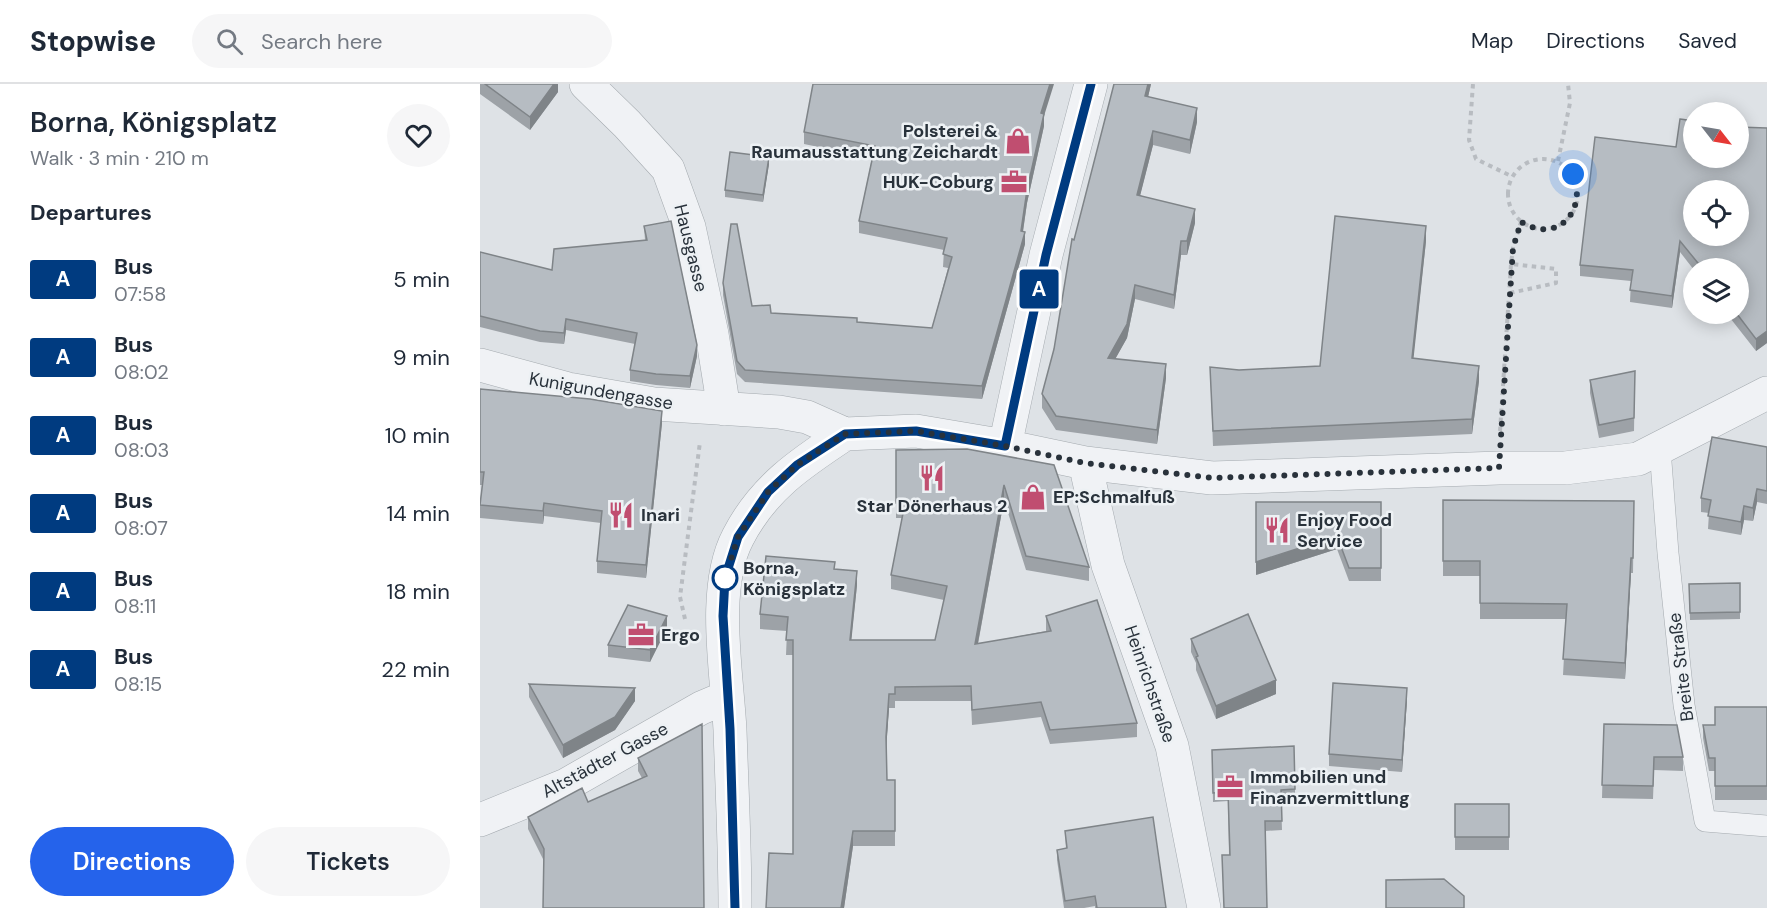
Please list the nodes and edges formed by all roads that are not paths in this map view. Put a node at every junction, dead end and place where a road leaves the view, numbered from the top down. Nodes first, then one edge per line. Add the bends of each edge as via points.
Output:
1 (586, 84) edge
2 (1091, 84) edge
3 (480, 365) edge
4 (1767, 393) edge
5 (724, 409) junction
6 (845, 434) junction
7 (1005, 446) junction
8 (1660, 449) junction
9 (1085, 463) junction
10 (727, 697) junction
11 (480, 820) edge
12 (1767, 826) edge
13 (735, 908) edge
14 (1204, 908) edge

1 - 5 street, Hausgasse via 668,170 689,227
2 - 7 street via 1046,255
3 - 5 street, Kunigundengasse via 568,389 654,404
4 - 8 street
5 - 6 street, Kunigundengasse via 807,417
6 - 7 street via 916,431
6 - 10 street via 797,465 768,492 738,537 725,578
7 - 9 street
8 - 9 street via 1638,459 1565,468 1212,478
8 - 12 lane, Breite Straße via 1684,705 1705,821
9 - 14 street, Heinrichstraße via 1108,565 1172,746
10 - 11 street, Altstädter Gasse via 566,784
10 - 13 street

